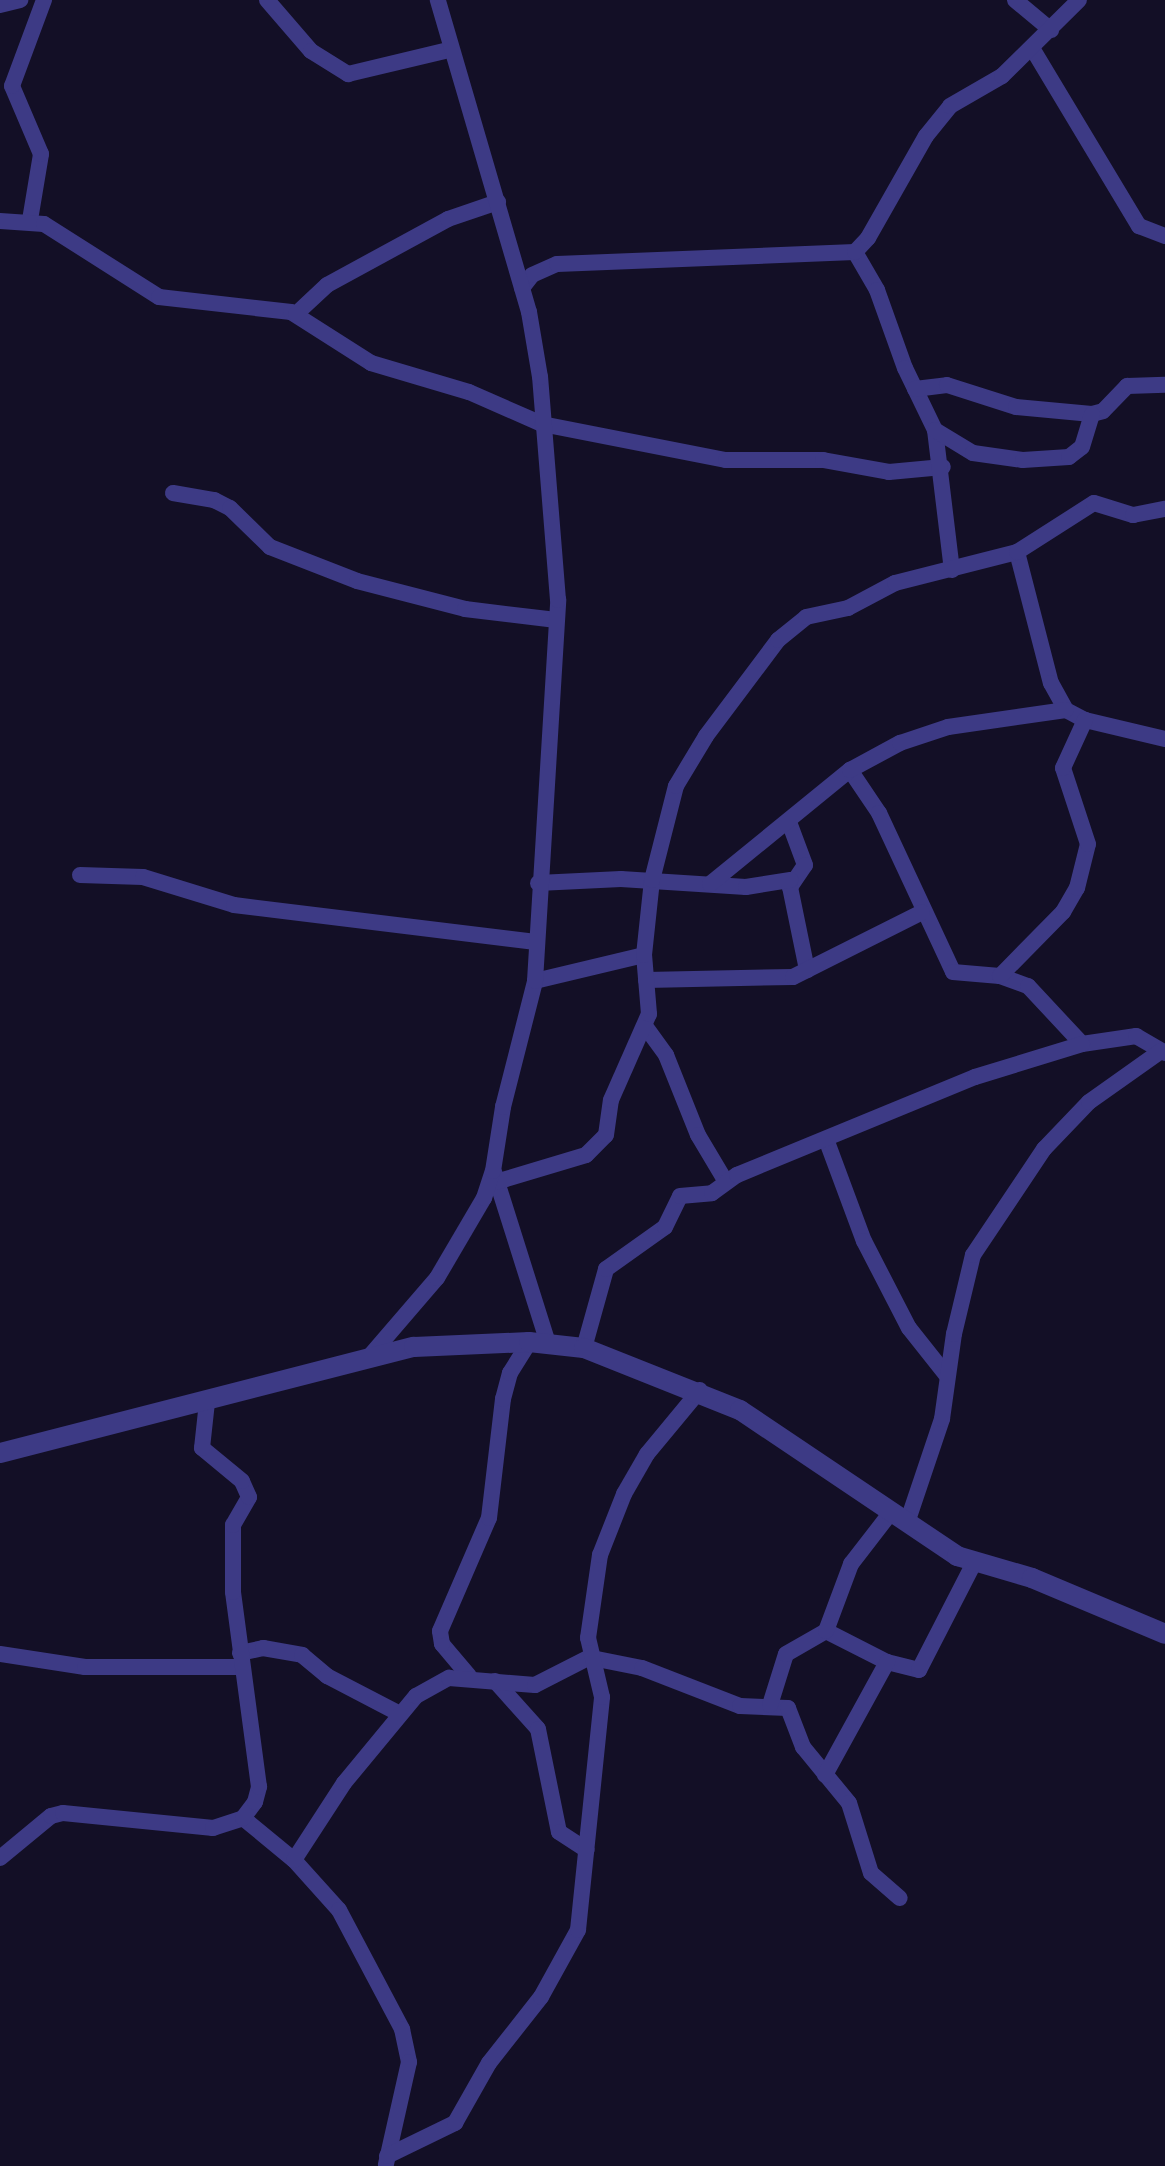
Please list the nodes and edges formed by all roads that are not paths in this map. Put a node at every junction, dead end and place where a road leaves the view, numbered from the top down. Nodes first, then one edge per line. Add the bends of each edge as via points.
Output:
1 (20, 0) edge
2 (44, 0) edge
3 (267, 0) edge
4 (438, 0) edge
5 (1015, 0) edge
6 (1079, 0) edge
7 (0, 5) edge
8 (1051, 30) junction
9 (1032, 48) junction
10 (449, 50) junction
11 (498, 202) junction
12 (30, 220) junction
13 (0, 221) edge
14 (1165, 236) edge
15 (855, 252) junction
16 (522, 288) junction
17 (296, 314) junction
18 (1165, 385) edge
19 (915, 389) junction
20 (1092, 414) junction
21 (542, 424) junction
22 (935, 430) junction
23 (973, 453) junction
24 (942, 463) junction
25 (173, 493) dead end
26 (1165, 509) edge
27 (1017, 552) junction
28 (952, 570) junction
29 (556, 620) junction
30 (1066, 710) junction
31 (1085, 720) junction
32 (1165, 739) edge
33 (850, 770) junction
34 (789, 822) junction
35 (80, 875) dead end
36 (652, 880) junction
37 (790, 880) junction
38 (538, 883) junction
39 (710, 884) junction
40 (922, 912) junction
41 (536, 942) junction
42 (644, 955) junction
43 (807, 970) junction
44 (1000, 976) junction
45 (646, 980) junction
46 (535, 981) junction
47 (645, 1026) junction
48 (1082, 1044) junction
49 (1163, 1052) edge
50 (826, 1139) junction
51 (495, 1176) junction
52 (726, 1182) junction
53 (538, 1342) junction
54 (584, 1348) junction
55 (369, 1357) junction
56 (947, 1376) junction
57 (700, 1390) junction
58 (207, 1402) junction
59 (0, 1453) edge
60 (900, 1516) junction
61 (974, 1563) junction
62 (826, 1631) junction
63 (1165, 1634) edge
64 (0, 1654) edge
65 (592, 1657) junction
66 (241, 1660) junction
67 (887, 1662) junction
68 (469, 1676) junction
69 (491, 1678) junction
70 (770, 1705) junction
71 (400, 1714) junction
72 (825, 1775) junction
73 (243, 1818) junction
74 (587, 1850) junction
75 (0, 1858) edge
76 (294, 1860) junction
77 (900, 1898) dead end
78 (387, 2161) edge

1 - 7 street
2 - 12 street via 12,86 41,154
3 - 10 street via 311,51 348,74
4 - 10 street
5 - 8 street
6 - 8 street
8 - 9 street
9 - 14 street via 1139,226
9 - 15 street via 996,80 950,106
10 - 11 street
11 - 16 street
11 - 17 street via 448,219 327,285
12 - 13 street
12 - 17 street via 151,295 268,305
15 - 16 street via 557,264 532,275
15 - 19 street via 877,290
16 - 21 street via 540,377
17 - 21 street via 371,363 469,392
18 - 20 street via 1127,386 1103,411
19 - 20 street via 947,385 1016,407
19 - 22 street
20 - 23 street via 1082,447 1073,456 1023,460
21 - 24 street via 726,460 823,460 889,472
21 - 29 street via 559,574
22 - 23 street
22 - 24 street
23 - 24 street
24 - 28 street
25 - 29 street via 214,500 230,508 270,547 357,581 465,609
26 - 27 street via 1133,515 1094,503
27 - 28 street
27 - 30 street via 1051,683
28 - 36 street via 895,583 848,608 818,612 778,640 684,768
29 - 38 street
30 - 31 street
30 - 33 street via 948,727 900,743
31 - 32 street
31 - 44 street via 1063,768 1088,844 1077,888 1063,912
33 - 34 street
33 - 40 street via 879,813
34 - 37 street via 805,868
34 - 39 street
35 - 41 street via 143,877 234,905
36 - 38 street
36 - 39 street
36 - 42 street
37 - 39 street via 746,887
37 - 43 street
38 - 41 street
40 - 43 street
40 - 44 street via 953,972
41 - 46 street
42 - 45 street
42 - 46 street
43 - 45 street via 777,978
44 - 48 street via 1033,991
45 - 47 street
46 - 51 street via 503,1107
47 - 51 street via 621,1072 599,1145 564,1164
47 - 52 street via 666,1055 698,1135
48 - 49 street via 1136,1036
48 - 50 street via 1025,1058
49 - 56 street via 1089,1102 1044,1149 1008,1200 973,1255
50 - 52 street
50 - 56 street via 864,1241 909,1328
51 - 53 street
51 - 55 street via 437,1278
52 - 54 street via 712,1193 680,1196 665,1227 606,1269
53 - 54 street
53 - 55 street via 414,1347
53 - 68 street via 510,1373 489,1518 440,1631 442,1644
54 - 57 street
55 - 58 street
56 - 60 street via 942,1419
57 - 60 street via 767,1426
57 - 65 street via 647,1454 609,1527 588,1625
58 - 59 street
58 - 66 street via 202,1448 242,1481 249,1497 235,1519 232,1537
60 - 61 street
60 - 62 street via 851,1564
61 - 63 street via 1032,1578
61 - 67 street via 921,1669
62 - 67 street
62 - 70 street via 786,1654
64 - 66 street via 85,1667
65 - 69 street via 535,1685
65 - 70 street via 642,1668 740,1706
65 - 74 street via 602,1697
66 - 71 street via 263,1648 302,1655 327,1676
66 - 73 street via 259,1787
67 - 72 street
68 - 69 street
68 - 71 street via 432,1685
69 - 74 street via 533,1719 559,1832
70 - 72 street via 788,1708 803,1747
71 - 76 street via 344,1783
72 - 77 street via 849,1803 871,1873
73 - 75 street via 213,1828 63,1813 51,1816
73 - 76 street
74 - 78 street via 578,1930 541,1997 489,2063 455,2123
76 - 78 street via 339,1910 405,2038 409,2062

